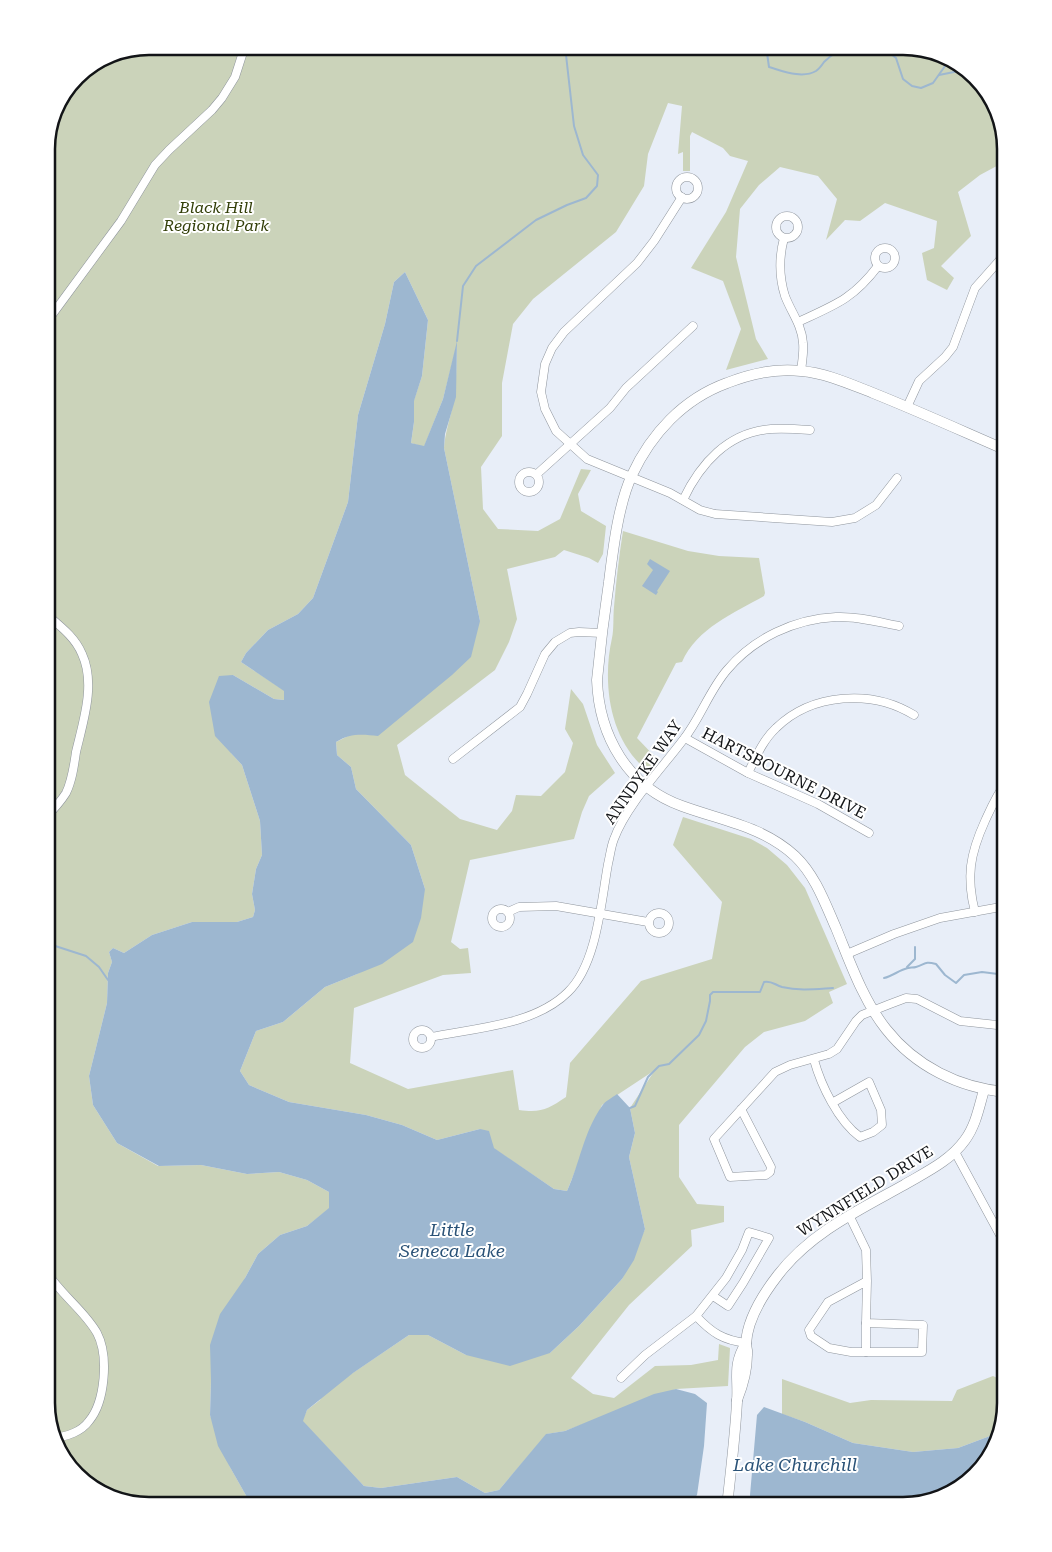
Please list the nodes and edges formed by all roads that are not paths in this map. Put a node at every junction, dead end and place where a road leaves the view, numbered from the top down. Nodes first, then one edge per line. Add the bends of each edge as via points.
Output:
1 (242, 55) edge
2 (682, 198) dead end
3 (784, 238) dead end
4 (997, 263) edge
5 (878, 266) dead end
6 (55, 311) edge
7 (798, 322) junction
8 (693, 326) dead end
9 (801, 371) junction
10 (907, 407) junction
11 (810, 430) dead end
12 (570, 445) junction
13 (997, 446) edge
14 (537, 474) dead end
15 (631, 476) junction
16 (897, 478) dead end
17 (683, 500) junction
18 (55, 621) edge
19 (899, 626) dead end
20 (602, 634) junction
21 (914, 715) dead end
22 (685, 738) junction
23 (453, 759) dead end
24 (748, 773) junction
25 (647, 787) junction
26 (997, 795) edge
27 (55, 806) edge
28 (869, 833) dead end
29 (997, 908) edge
30 (508, 912) dead end
31 (975, 912) junction
32 (599, 914) junction
33 (648, 922) dead end
34 (847, 954) junction
35 (874, 1010) junction
36 (997, 1025) edge
37 (431, 1037) dead end
38 (814, 1060) junction
39 (984, 1090) junction
40 (997, 1091) edge
41 (832, 1103) junction
42 (741, 1109) junction
43 (955, 1152) junction
44 (849, 1215) junction
45 (997, 1229) edge
46 (867, 1281) junction
47 (55, 1284) edge
48 (713, 1296) junction
49 (696, 1316) junction
50 (866, 1323) junction
51 (746, 1343) junction
52 (866, 1352) junction
53 (621, 1378) dead end
54 (61, 1437) edge
55 (729, 1497) edge

1 - 6 street via 222,98 155,165 121,221
2 - 12 street via 637,263 564,332 552,348 545,364 541,392 556,431
3 - 7 street via 780,275 785,296
4 - 10 street via 975,288 953,347 919,382
5 - 7 street via 852,295
7 - 9 street via 803,343
8 - 12 street
9 - 10 street via 840,380
9 - 15 street via 746,376 699,396 662,426
10 - 13 street
11 - 17 street via 770,429 733,441 704,464
12 - 14 street
12 - 15 street via 587,460
15 - 17 street
15 - 20 street via 614,544
16 - 17 street via 876,505 855,518 832,522 715,514
18 - 27 street via 74,640 82,654 88,685 87,705 70,782
19 - 22 street, ANNDYKE WAY via 836,617 805,621 776,632 749,648 727,670
20 - 23 street via 579,632 555,642 545,654 520,707
20 - 25 street via 597,697 603,724 614,749
21 - 24 street via 900,706 864,699 818,702 796,712 775,728 760,748
22 - 24 street, HARTSBOURNE DRIVE
22 - 25 street, ANNDYKE WAY
24 - 28 street, HARTSBOURNE DRIVE via 818,804
25 - 32 street, ANNDYKE WAY via 622,820 613,840
25 - 34 street via 681,806 741,824 772,838 795,857 810,874 822,896
26 - 31 street via 971,859 971,896
29 - 31 street
30 - 32 street via 537,905
31 - 34 street via 940,918
32 - 33 street
32 - 37 street, ANNDYKE WAY via 584,971 570,991 550,1008 523,1019
34 - 35 street
35 - 36 street via 906,998 917,999 960,1022
35 - 38 street via 856,1021 837,1049
35 - 39 street via 885,1028 916,1059 957,1082
38 - 41 street
38 - 42 street via 775,1072
39 - 40 street
39 - 43 street, WYNNFIELD DRIVE via 974,1125
41 - 41 street via 860,1137 882,1125 869,1082
42 - 42 street via 714,1139 730,1177 766,1175 771,1166
43 - 44 street, WYNNFIELD DRIVE via 935,1167
43 - 45 street
44 - 46 street via 866,1250
44 - 51 street, WYNNFIELD DRIVE via 803,1247 778,1274 758,1308
46 - 50 street
46 - 52 street via 828,1302 809,1330 811,1336 829,1348
47 - 54 street via 89,1321 98,1335 104,1356 104,1382 97,1408 81,1429
48 - 48 street via 728,1306 769,1238 749,1232 742,1250
48 - 49 street
49 - 51 street via 713,1333
49 - 53 street
50 - 52 street
50 - 52 street via 923,1325 922,1352
51 - 55 street, WYNNFIELD DRIVE via 748,1354 737,1400

